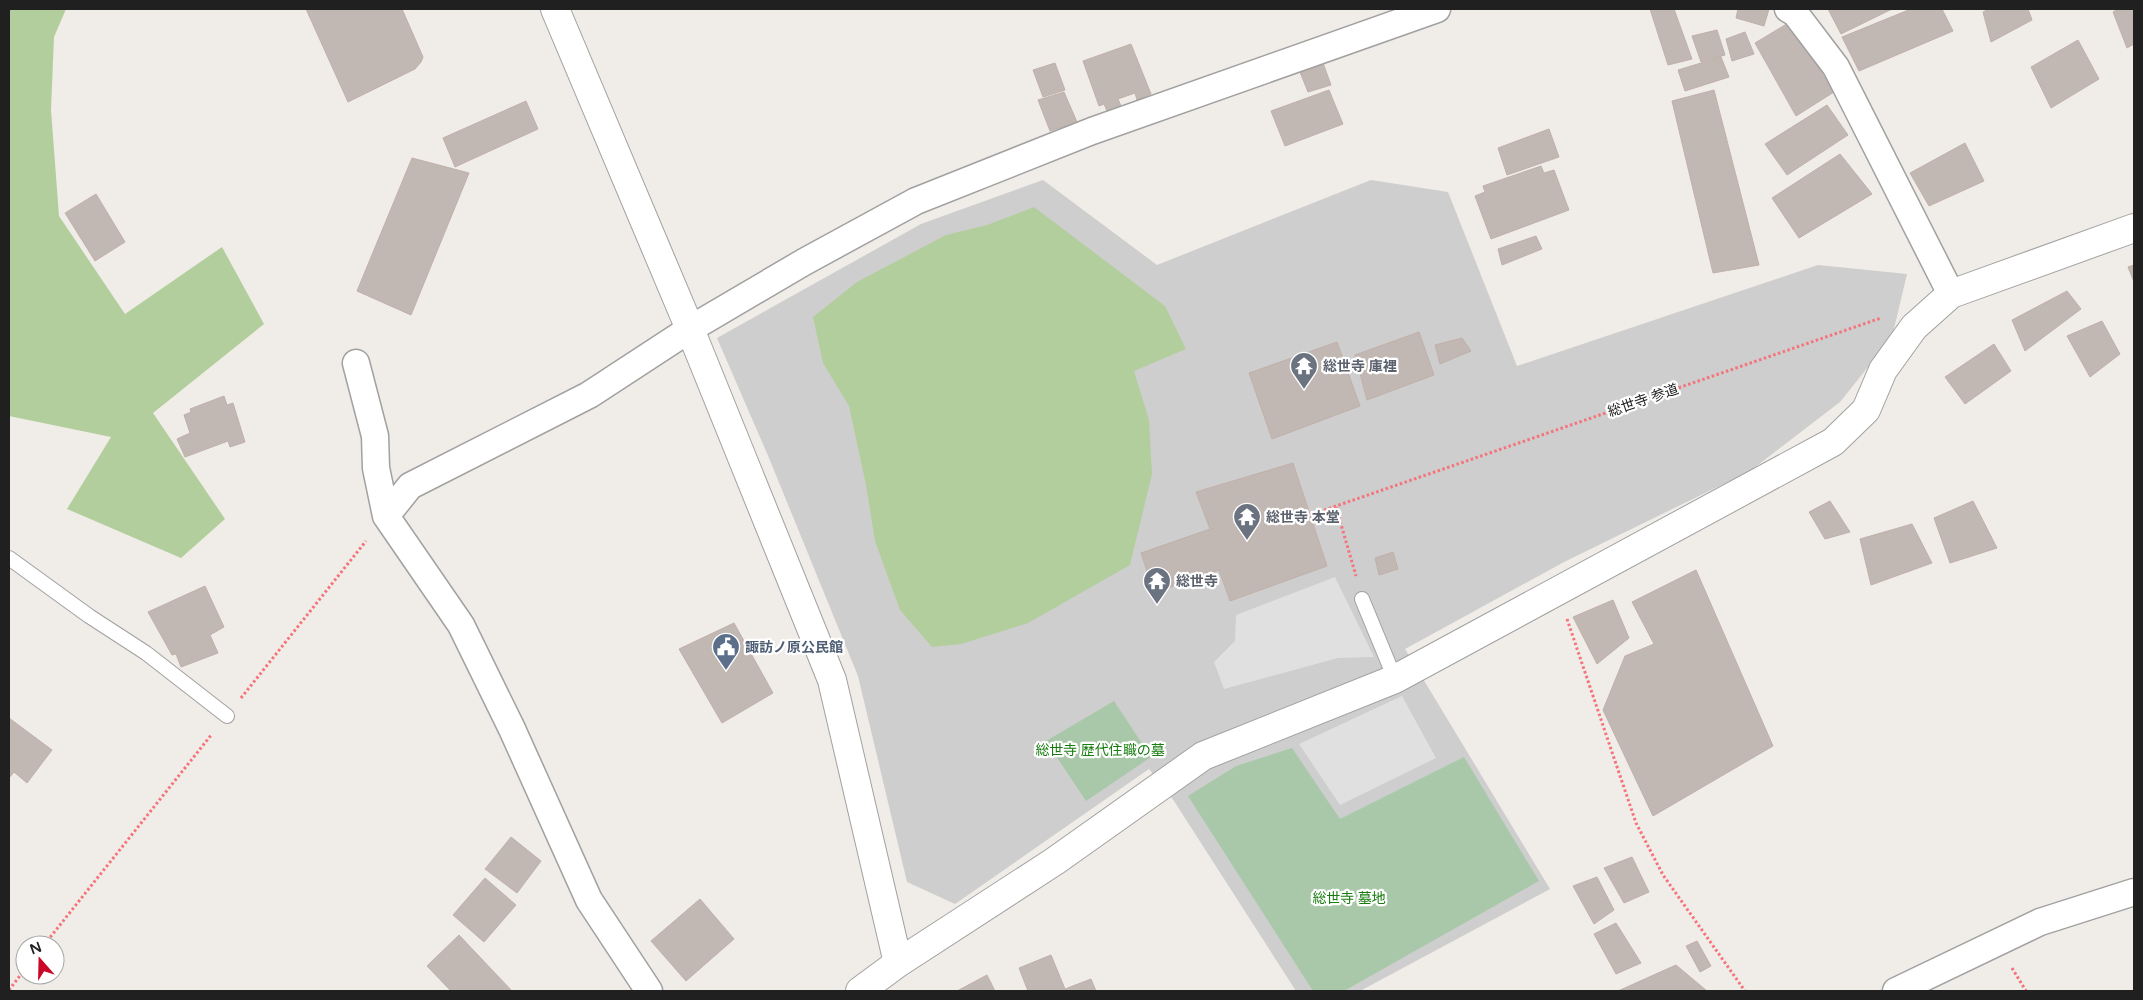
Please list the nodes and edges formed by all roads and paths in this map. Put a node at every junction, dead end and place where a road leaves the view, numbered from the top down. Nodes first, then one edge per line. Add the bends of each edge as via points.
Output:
1 (556, 9) edge
2 (1437, 9) edge
3 (1788, 9) edge
4 (2134, 228) edge
5 (1951, 294) junction
6 (1886, 316) dead end
7 (690, 329) junction
8 (356, 363) dead end
9 (1336, 507) junction
10 (1310, 515) dead end
11 (386, 516) junction
12 (9, 558) edge
13 (1558, 592) junction
14 (1362, 599) joint
15 (1395, 679) junction
16 (227, 716) dead end
17 (2134, 892) edge
18 (898, 963) junction
19 (650, 991) edge
20 (860, 991) edge
21 (1745, 991) edge
22 (1896, 991) edge

1 - 7 street
2 - 7 street via 1092,131 916,201
3 - 5 street via 1795,13 1836,67
4 - 5 street
5 - 13 street via 1914,328 1883,370 1866,410 1833,442
6 - 9 path, 総世寺 参道
7 - 11 street via 589,395 410,486
7 - 18 street via 832,680
8 - 11 street via 375,436 376,468
9 - 10 path, 総世寺 参道
9 - 14 path
11 - 19 street via 461,625 589,900
12 - 16 lane via 146,653
13 - 15 street
13 - 21 path via 1636,824 1663,875
14 - 15 lane
15 - 18 street via 1203,756 1055,861
17 - 22 street via 2040,922
18 - 20 street

